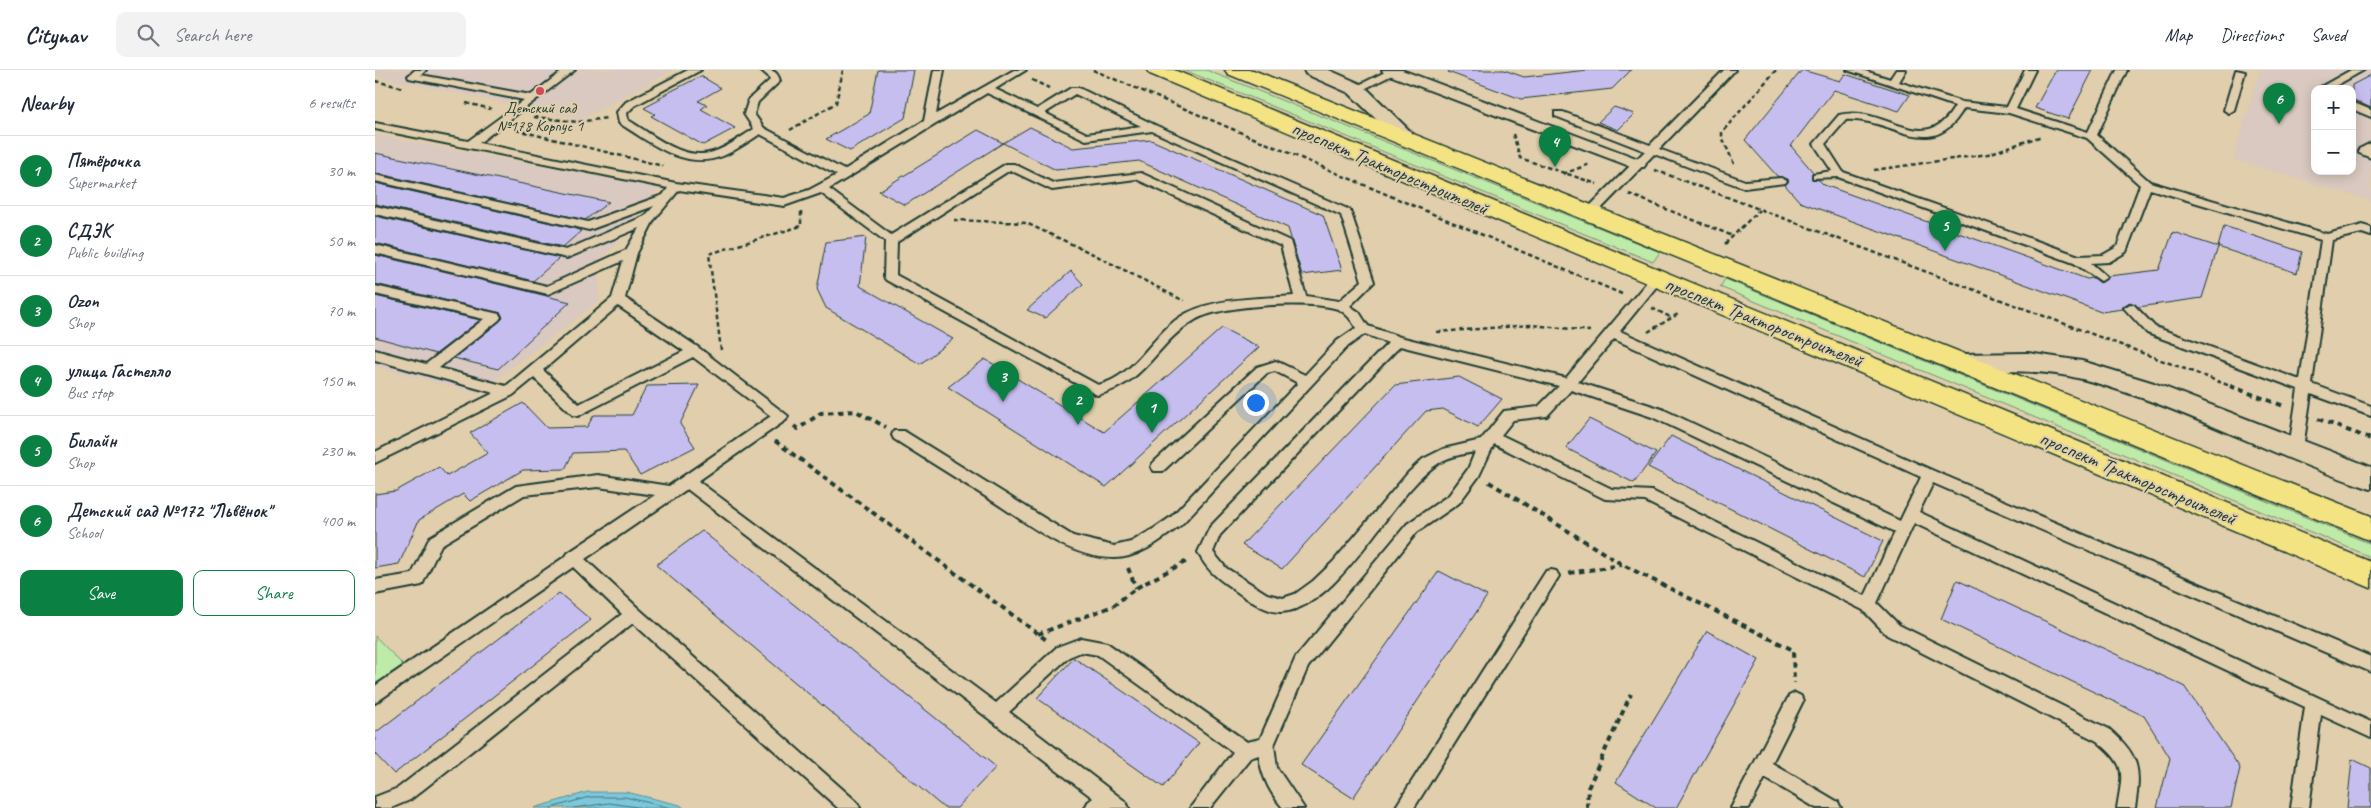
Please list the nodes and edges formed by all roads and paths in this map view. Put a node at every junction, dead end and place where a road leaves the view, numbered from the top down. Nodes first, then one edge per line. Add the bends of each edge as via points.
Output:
1 (421, 70) edge
2 (570, 70) edge
3 (696, 70) edge
4 (766, 70) edge
5 (843, 70) edge
6 (939, 70) edge
7 (1093, 70) edge
8 (1157, 70) edge
9 (1235, 70) edge
10 (1313, 70) edge
11 (1730, 70) edge
12 (1776, 70) edge
13 (1852, 70) edge
14 (1901, 70) edge
15 (2030, 70) edge
16 (2121, 70) edge
17 (2359, 70) edge
18 (1019, 71) edge
19 (1393, 71) edge
20 (2238, 71) edge
21 (1893, 83) junction
22 (2330, 85) edge
23 (987, 89) junction
24 (1356, 90) junction
25 (1066, 96) junction
26 (532, 98) junction
27 (1961, 105) junction
28 (2356, 107) edge
29 (2010, 110) junction
30 (2229, 110) dead end
31 (1039, 113) junction
32 (1559, 114) dead end
33 (2371, 114) edge
34 (929, 122) junction
35 (495, 125) junction
36 (375, 126) edge
37 (1153, 128) junction
38 (2066, 128) junction
39 (760, 130) junction
40 (2091, 136) junction
41 (776, 138) junction
42 (1408, 139) junction
43 (470, 145) junction
44 (2371, 146) edge
45 (1651, 150) junction
46 (2371, 155) edge
47 (1638, 164) junction
48 (667, 167) dead end
49 (843, 174) junction
50 (1839, 174) junction
51 (1817, 176) dead end
52 (375, 178) edge
53 (1781, 181) dead end
54 (2146, 184) junction
55 (1744, 185) junction
56 (821, 188) junction
57 (673, 191) junction
58 (801, 206) dead end
59 (375, 210) edge
60 (1759, 210) junction
61 (1590, 213) junction
62 (928, 217) junction
63 (649, 219) junction
64 (2371, 232) edge
65 (2327, 238) junction
66 (891, 240) junction
67 (1725, 244) dead end
68 (375, 249) edge
69 (1679, 249) junction
70 (631, 253) junction
71 (2078, 260) junction
72 (1657, 278) junction
73 (2101, 278) dead end
74 (375, 290) edge
75 (1301, 299) junction
76 (618, 300) junction
77 (1637, 301) junction
78 (1342, 306) junction
79 (2130, 308) dead end
80 (1207, 310) junction
81 (1678, 314) dead end
82 (1672, 318) junction
83 (1363, 329) junction
84 (1612, 332) junction
85 (1397, 341) junction
86 (1631, 342) junction
87 (694, 351) junction
88 (375, 355) edge
89 (1961, 363) junction
90 (429, 370) junction
91 (535, 371) junction
92 (724, 373) junction
93 (1309, 382) junction
94 (1569, 384) junction
95 (2305, 386) junction
96 (508, 392) junction
97 (2371, 411) edge
98 (2301, 412) junction
99 (781, 416) junction
100 (761, 430) junction
101 (899, 435) joint
102 (2371, 439) edge
103 (1488, 440) junction
104 (2296, 448) junction
105 (375, 458) edge
106 (1158, 467) dead end
107 (1474, 472) junction
108 (1929, 475) junction
109 (2371, 478) edge
110 (687, 481) junction
111 (671, 492) junction
112 (1906, 522) junction
113 (2371, 528) edge
114 (1205, 552) junction
115 (1121, 553) junction
116 (573, 557) junction
117 (1623, 565) junction
118 (2371, 575) edge
119 (1551, 576) joint
120 (375, 587) edge
121 (1136, 588) junction
122 (1868, 605) junction
123 (633, 614) junction
124 (1038, 634) junction
125 (1063, 652) junction
126 (2371, 665) edge
127 (1631, 694) dead end
128 (375, 695) edge
129 (1795, 701) joint
130 (2314, 704) junction
131 (997, 712) junction
132 (2371, 730) edge
133 (1266, 745) junction
134 (1245, 751) junction
135 (1761, 766) junction
136 (1107, 805) edge
137 (375, 806) edge
138 (851, 808) edge
139 (1199, 808) edge
140 (1295, 808) edge
141 (1404, 808) edge
142 (1587, 808) edge
143 (1740, 808) edge
144 (1832, 808) edge
145 (2126, 808) edge
146 (2300, 808) edge

1 - 26 lane via 413,76
2 - 26 lane
3 - 39 lane via 630,104 622,112 623,121 684,155 705,157 722,152
4 - 39 lane via 773,74 775,81 753,101 749,114
5 - 41 path via 837,103
6 - 34 lane
7 - 77 path
8 - 72 main road, проспект Тракторостроителей
9 - 42 main road, проспект Тракторостроителей
10 - 24 street
11 - 45 lane
12 - 55 path via 1722,132
13 - 21 lane
14 - 21 lane
15 - 29 lane
16 - 40 lane
17 - 22 lane
18 - 23 lane
18 - 25 path
19 - 24 lane
19 - 47 street
20 - 30 lane
21 - 27 lane
23 - 31 lane
23 - 34 lane
24 - 42 street
25 - 31 lane
25 - 37 lane via 1075,90
26 - 35 lane
27 - 29 lane
27 - 50 lane via 1947,126 1928,134 1866,117 1843,117 1819,144
28 - 33 lane
29 - 38 lane
31 - 37 lane via 1086,137
32 - 45 lane
34 - 49 lane
35 - 43 lane
35 - 48 path
36 - 43 lane
37 - 78 lane via 1346,213 1368,282
38 - 40 lane
38 - 50 path via 1989,154
39 - 41 lane
40 - 54 lane
41 - 49 lane
42 - 61 main road, проспект Тракторостроителей
43 - 57 lane
44 - 46 lane via 2363,151
45 - 47 lane
45 - 55 lane
47 - 60 path
47 - 61 lane
49 - 56 lane
50 - 51 lane
50 - 71 lane
52 - 57 lane via 589,226
53 - 55 lane
54 - 65 lane
54 - 71 lane via 2122,249 2105,259
56 - 57 lane via 800,199 784,202
56 - 66 lane
57 - 63 lane
58 - 92 path via 801,226 709,254
59 - 63 lane via 567,254
60 - 67 path
60 - 98 path
61 - 69 main road, проспект Тракторостроителей
62 - 66 lane
62 - 75 lane via 1010,166 1052,187 1137,175 1286,244
62 - 80 path via 1026,224
63 - 70 lane
64 - 65 lane via 2363,229
65 - 95 lane
66 - 80 lane via 890,277 1097,390 1107,390 1121,382 1177,326
68 - 70 lane via 548,290
69 - 72 main road
69 - 89 main road, проспект Тракторостроителей
70 - 76 lane
71 - 73 lane
72 - 77 lane
72 - 118 main road, проспект Тракторостроителей
74 - 90 lane via 495,317
75 - 78 lane
75 - 80 lane
76 - 87 lane
76 - 91 lane
77 - 82 path
77 - 84 lane
78 - 83 lane via 1355,315
79 - 95 lane via 2151,330
81 - 82 path
82 - 86 path
83 - 85 lane
83 - 93 lane via 1342,344
84 - 85 path via 1531,325 1421,334
84 - 86 lane
84 - 94 lane
85 - 94 lane
85 - 114 lane via 1215,531
86 - 108 lane
87 - 91 lane via 578,411
87 - 92 lane
88 - 90 lane
89 - 104 street via 2028,362 2082,370 2145,390
89 - 113 main road, проспект Тракторостроителей
90 - 96 lane
91 - 96 lane
92 - 99 lane
93 - 106 lane via 1277,366 1262,370
93 - 115 lane via 1176,521 1147,542
94 - 103 lane via 1542,412 1509,415
94 - 112 lane via 1657,413
95 - 97 lane
95 - 98 lane
96 - 105 lane
98 - 102 path
98 - 104 lane
99 - 100 lane
99 - 101 path via 798,429 821,413 856,411
100 - 110 lane
100 - 124 path
101 - 115 lane via 1068,541 1099,552
103 - 107 lane
103 - 114 lane via 1452,450 1428,463 1322,584 1300,600 1284,605 1267,603 1211,566
103 - 122 lane via 1610,495 1647,495
104 - 109 street
107 - 117 path
107 - 133 lane via 1454,499 1412,528 1302,662
108 - 112 lane
108 - 126 lane
110 - 111 lane
110 - 131 lane
111 - 116 lane
111 - 120 lane via 598,482 521,490 435,541 417,580
112 - 122 lane
112 - 130 lane
114 - 121 path
115 - 121 path
116 - 123 lane
116 - 128 lane
117 - 119 path
117 - 129 path via 1793,650
119 - 141 lane
121 - 124 path via 1113,606
122 - 145 lane via 1893,630 2103,735 2124,752 2131,771
123 - 137 lane via 404,794
123 - 138 lane
124 - 125 path
125 - 131 lane
125 - 134 lane via 1081,645 1101,648
127 - 142 path via 1588,788
129 - 135 lane
130 - 132 lane
130 - 146 lane
131 - 136 lane
133 - 134 lane
133 - 140 lane via 1269,770
134 - 139 lane
135 - 143 lane
135 - 144 lane

